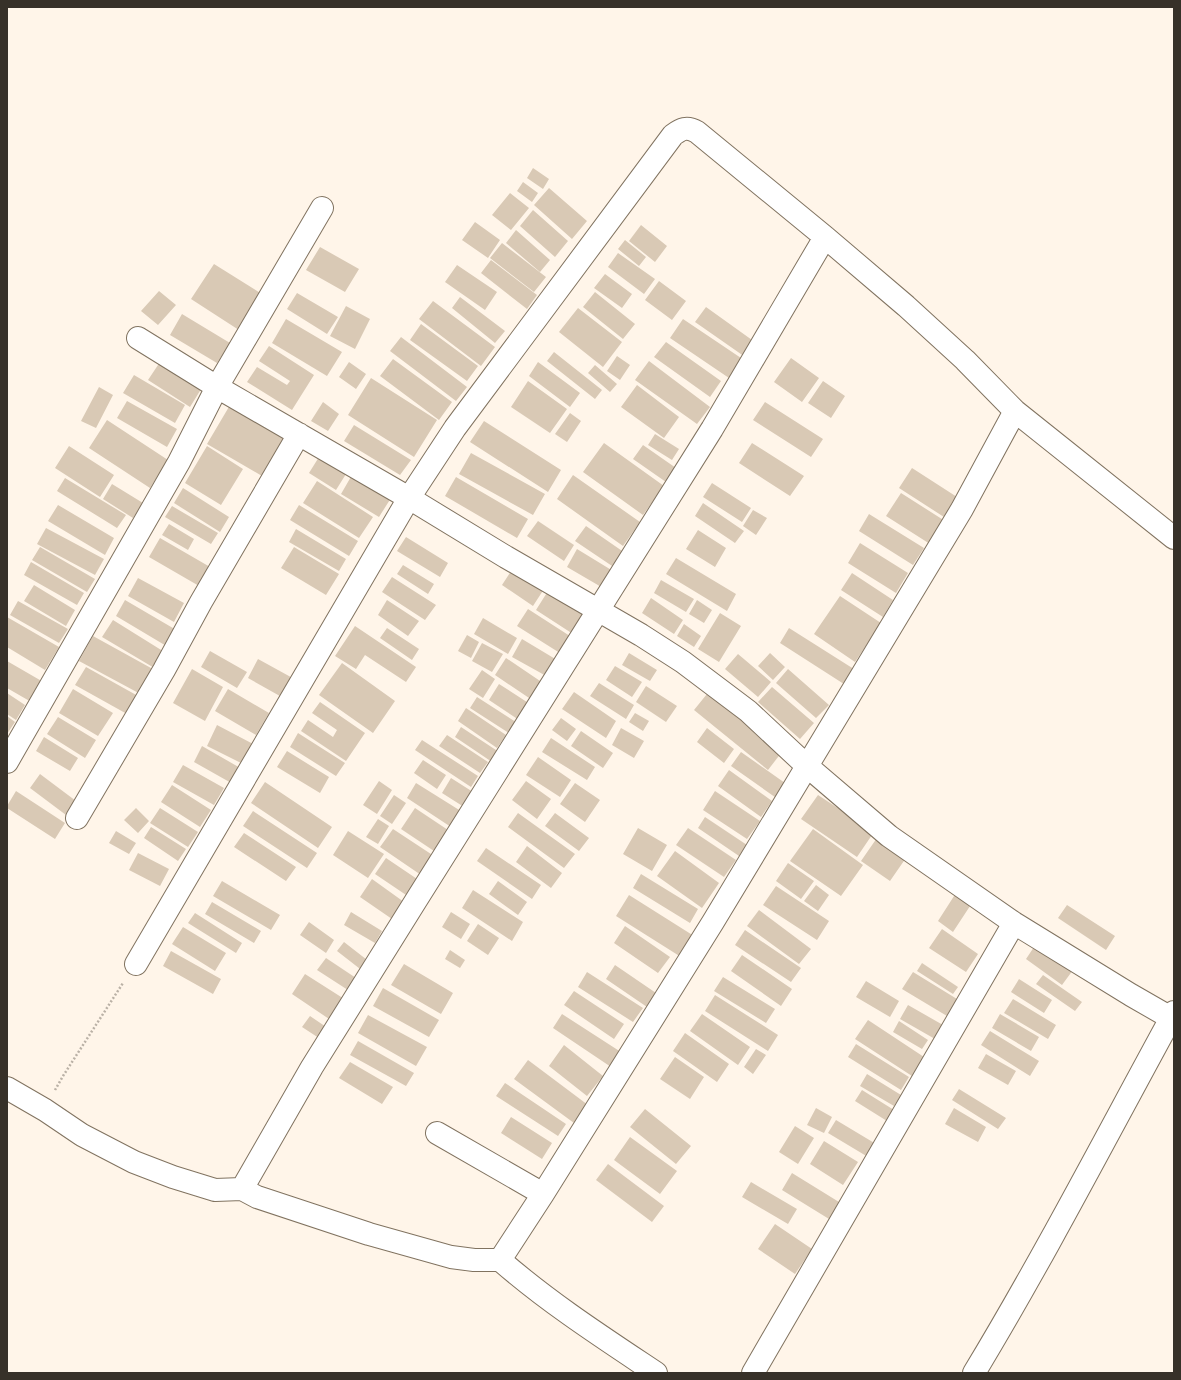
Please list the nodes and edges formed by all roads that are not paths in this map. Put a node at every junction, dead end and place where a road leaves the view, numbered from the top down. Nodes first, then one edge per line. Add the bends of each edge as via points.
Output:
1 (322, 208) dead end
2 (825, 237) junction
3 (138, 338) dead end
4 (217, 387) junction
5 (1015, 411) junction
6 (299, 434) junction
7 (409, 498) junction
8 (1174, 538) edge
9 (599, 610) junction
10 (7, 762) edge
11 (807, 766) junction
12 (76, 818) dead end
13 (1014, 923) junction
14 (136, 964) road end
15 (1173, 1015) edge
16 (7, 1088) edge
17 (437, 1134) dead end
18 (242, 1189) junction
19 (543, 1194) junction
20 (500, 1260) junction
21 (656, 1373) edge
22 (753, 1373) edge
23 (974, 1373) edge

1 - 4 street
2 - 5 street via 965,360
2 - 7 street via 697,132 683,128 673,135 455,428
2 - 9 street via 712,429
3 - 4 street
4 - 6 street
4 - 10 street via 179,462
5 - 8 street
5 - 11 street via 962,509
6 - 7 street
6 - 12 street
7 - 9 street
7 - 14 street
9 - 11 street via 708,680 748,711
9 - 18 street via 316,1060
11 - 13 street via 889,836
11 - 19 street
13 - 15 street via 1131,995
13 - 22 street
15 - 23 street via 1066,1213
16 - 18 street via 82,1135 134,1162 215,1190
17 - 19 street
18 - 20 street via 257,1197 369,1234 443,1254 474,1260
19 - 20 street
20 - 21 street via 580,1322

